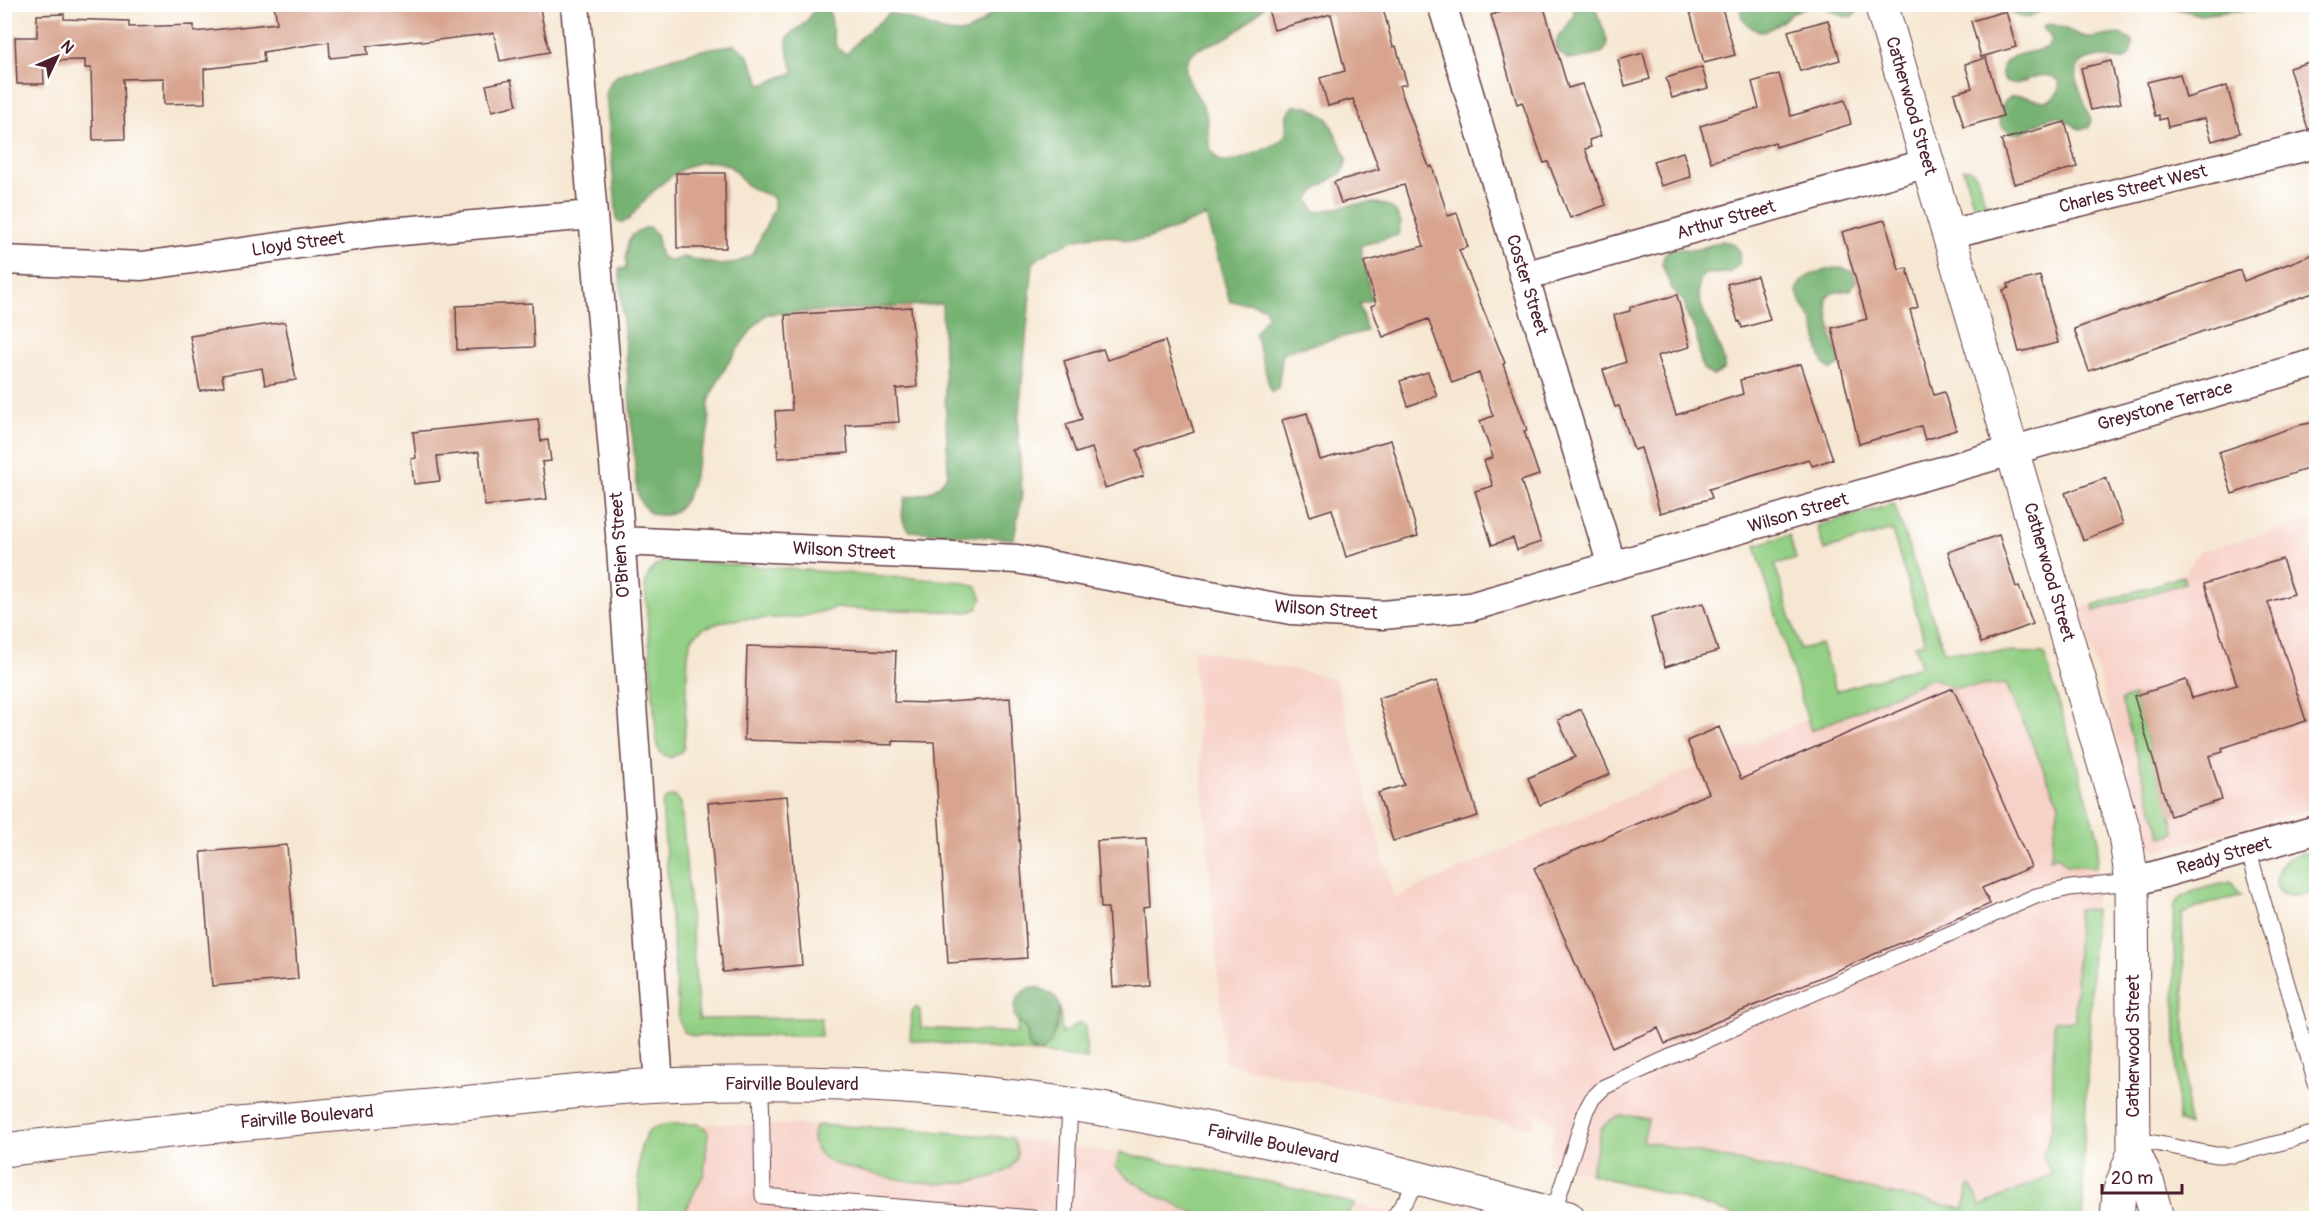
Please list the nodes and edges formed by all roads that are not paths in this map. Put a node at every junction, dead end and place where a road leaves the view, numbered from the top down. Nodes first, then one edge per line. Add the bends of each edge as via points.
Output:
1 (575, 4) edge
2 (1442, 4) edge
3 (1881, 4) edge
4 (2316, 144) edge
5 (1928, 164) junction
6 (592, 215) junction
7 (1949, 234) junction
8 (4, 260) edge
9 (1524, 276) junction
10 (2316, 363) edge
11 (2013, 450) junction
12 (620, 541) junction
13 (1612, 566) junction
14 (2316, 830) edge
15 (2248, 849) junction
16 (2132, 882) junction
17 (761, 1083) junction
18 (2316, 1084) edge
19 (658, 1085) junction
20 (1070, 1104) junction
21 (2316, 1133) edge
22 (2134, 1145) junction
23 (4, 1150) edge
24 (1421, 1178) junction
25 (1561, 1216) edge
26 (1033, 1218) edge
27 (1065, 1218) edge
28 (1393, 1218) edge
29 (2117, 1218) edge
30 (2157, 1218) edge

1 - 6 street, O'Brien Street
2 - 9 street, Coster Street
3 - 5 main road, Catherwood Street
4 - 7 street, Charles Street West
5 - 7 main road, Catherwood Street
5 - 9 street, Arthur Street
6 - 8 street, Lloyd Street via 378,233 142,266
6 - 12 street, O'Brien Street
7 - 11 main road, Catherwood Street
9 - 13 street, Coster Street
10 - 11 street, Greystone Terrace
11 - 13 street, Wilson Street
11 - 16 main road, Catherwood Street via 2119,812
12 - 13 street, Wilson Street via 1017,559 1291,610 1341,614 1382,615 1470,607
12 - 19 street, O'Brien Street
14 - 15 street, Ready Street
15 - 16 street, Ready Street
15 - 18 lane
16 - 22 main road, Catherwood Street
16 - 25 lane via 2070,888 2036,896 1604,1087 1586,1110
17 - 19 main road, Fairville Boulevard
17 - 20 main road, Fairville Boulevard via 888,1085
17 - 26 lane via 763,1196
19 - 23 main road, Fairville Boulevard via 136,1133
20 - 24 main road, Fairville Boulevard via 1244,1137
20 - 27 lane
21 - 22 lane via 2234,1155
22 - 29 main road, Catherwood Street
22 - 30 main road, Catherwood Street
24 - 25 main road, Fairville Boulevard
24 - 28 lane

